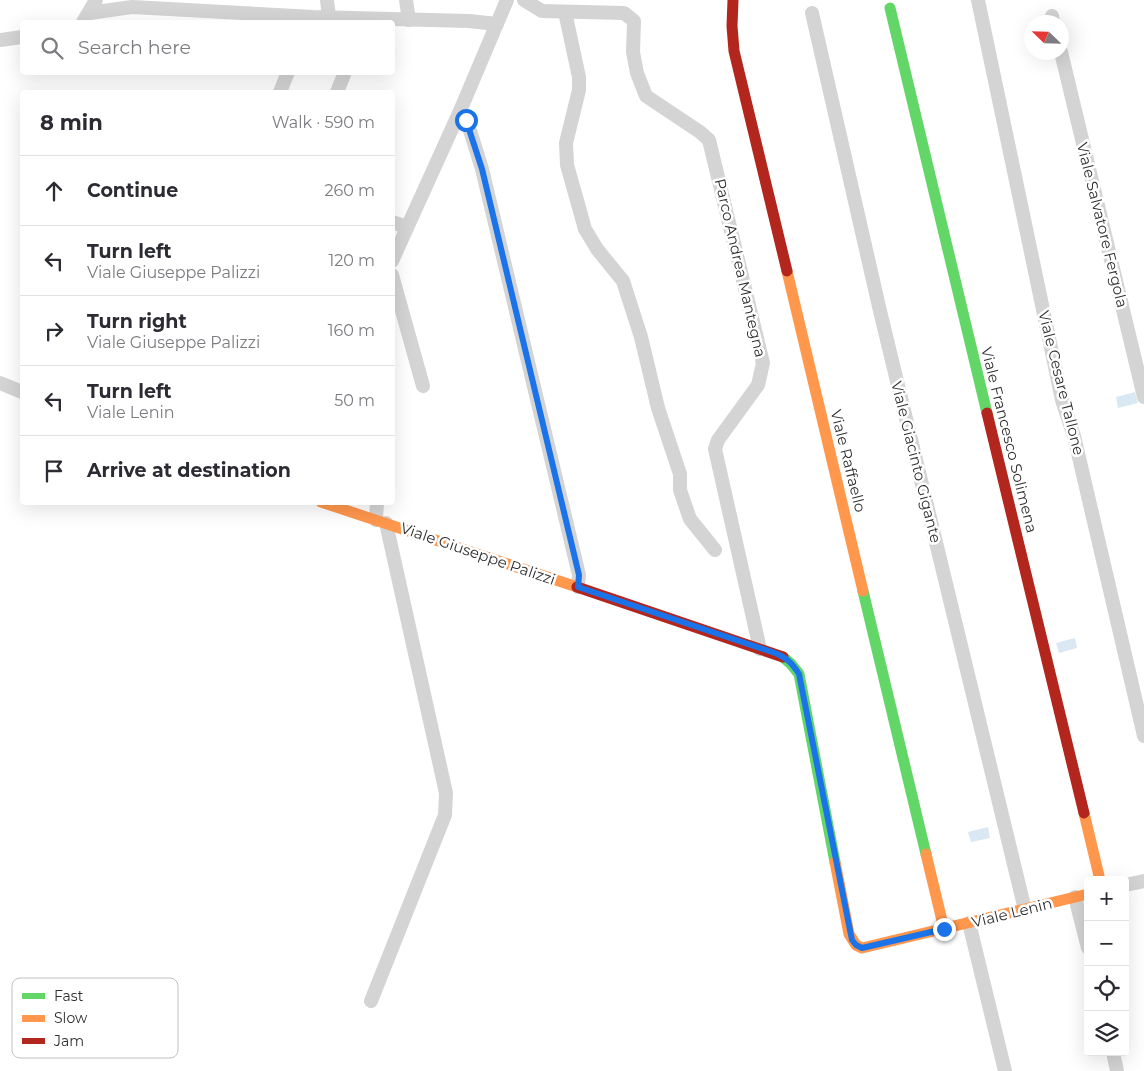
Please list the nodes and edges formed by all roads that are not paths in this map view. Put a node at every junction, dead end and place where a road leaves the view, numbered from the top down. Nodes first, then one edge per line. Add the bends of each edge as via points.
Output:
1 (96, 0) edge
2 (327, 0) edge
3 (406, 0) edge
4 (524, 0) edge
5 (733, 0) edge
6 (978, 0) edge
7 (507, 1) edge
8 (890, 8) dead end
9 (542, 11) junction
10 (565, 12) junction
11 (812, 13) dead end
12 (329, 17) junction
13 (86, 18) edge
14 (312, 20) edge
15 (365, 20) edge
16 (409, 20) junction
17 (497, 24) junction
18 (20, 37) edge
19 (0, 40) edge
20 (1062, 60) edge
21 (287, 75) edge
22 (344, 75) edge
23 (281, 90) edge
24 (338, 90) edge
25 (460, 111) junction
26 (395, 223) edge
27 (407, 227) junction
28 (395, 254) edge
29 (395, 286) edge
30 (0, 383) edge
31 (423, 386) dead end
32 (20, 392) edge
33 (1144, 398) edge
34 (330, 505) edge
35 (378, 505) edge
36 (381, 521) junction
37 (715, 550) dead end
38 (578, 587) junction
39 (760, 649) junction
40 (1144, 736) edge
41 (1099, 876) edge
42 (1144, 881) edge
43 (1129, 884) edge
44 (1081, 896) edge
45 (1025, 910) junction
46 (1084, 921) edge
47 (969, 924) junction
48 (944, 929) junction
49 (852, 940) joint
50 (371, 1001) dead end
51 (1114, 1056) edge
52 (1005, 1071) edge
53 (1117, 1071) edge

1 - 13 street
2 - 12 street
3 - 16 street
4 - 9 street, Parco Andrea Mantegna
5 - 48 street, Viale Raffaello via 734,51
6 - 40 street, Viale Cesare Tallone via 1062,400 1074,436
7 - 9 street via 528,14
7 - 17 street
8 - 41 street, Viale Francesco Solimena
9 - 10 street, Parco Andrea Mantegna
10 - 37 street via 579,77 579,90 566,143 567,165 585,229 623,280 690,518
10 - 39 street, Parco Andrea Mantegna via 624,12 634,21 633,52 646,96 709,140 762,363 758,385 718,440 715,449
11 - 45 street, Viale Giacinto Gigante via 882,320
12 - 14 street
12 - 15 street
13 - 14 street via 132,7
15 - 16 street
16 - 17 street
17 - 25 street
18 - 19 street
20 - 33 street, Viale Salvatore Fergola
21 - 23 street
22 - 24 street
25 - 27 street
25 - 38 street via 468,124 482,169 579,575
26 - 27 street
27 - 28 street
29 - 31 street
30 - 32 street
34 - 36 street, Viale Giuseppe Palizzi
35 - 36 street
36 - 38 street, Viale Giuseppe Palizzi
36 - 50 street via 446,793 445,815
38 - 39 street, Viale Giuseppe Palizzi
39 - 49 street, Viale Giuseppe Palizzi via 785,657 799,674
42 - 43 street
44 - 45 street, Viale Lenin
44 - 46 street
45 - 47 street, Viale Lenin
47 - 48 street, Viale Lenin
47 - 52 street
48 - 49 street, Viale Lenin via 862,948
51 - 53 street

